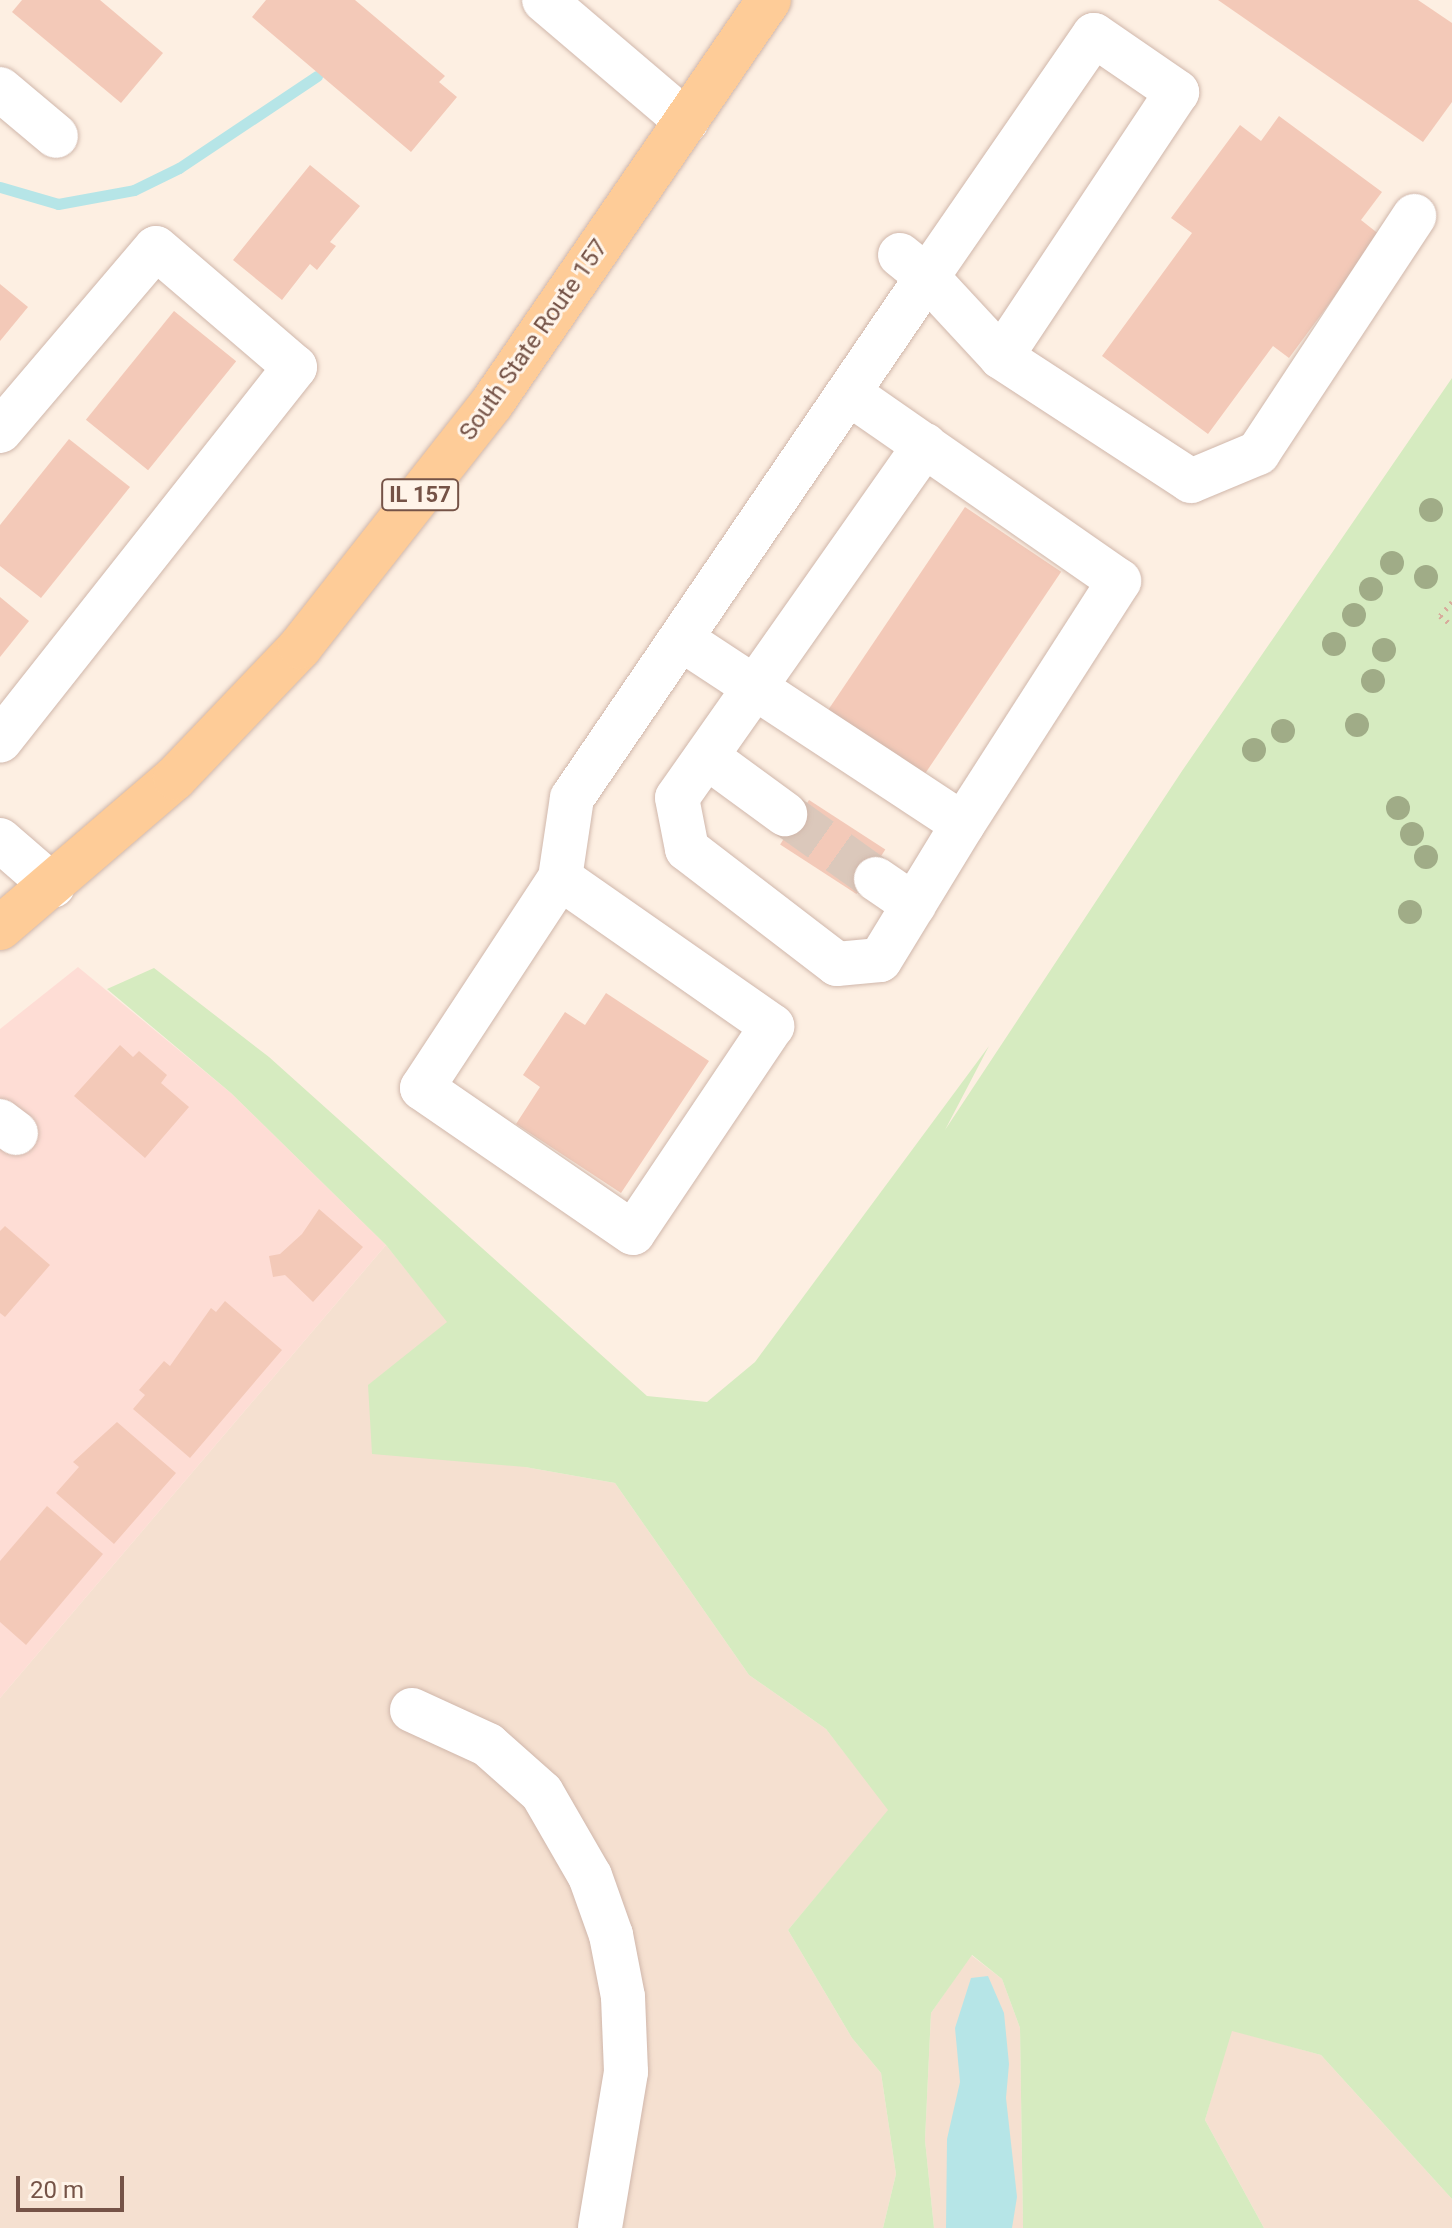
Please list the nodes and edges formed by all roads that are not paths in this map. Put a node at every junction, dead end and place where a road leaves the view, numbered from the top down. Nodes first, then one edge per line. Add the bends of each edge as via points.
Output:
1 (544, 0) edge
2 (769, 0) edge
3 (0, 89) edge
4 (686, 121) junction
5 (56, 136) dead end
6 (1414, 216) dead end
7 (913, 266) junction
8 (1001, 357) junction
9 (849, 393) junction
10 (0, 431) edge
11 (925, 445) junction
12 (681, 639) junction
13 (757, 690) junction
14 (0, 740) edge
15 (707, 757) junction
16 (785, 814) tunnel mouth
17 (963, 824) junction
18 (0, 840) edge
19 (560, 878) junction
20 (876, 879) tunnel mouth
21 (53, 886) junction
22 (914, 905) junction
23 (0, 928) edge
24 (412, 1710) dead end
25 (600, 2228) edge

1 - 4 street
2 - 4 main road, South State Route 157 / IL 157
3 - 5 street
4 - 21 main road, South State Route 157 / IL 157 via 492,403 300,647 175,778
6 - 8 street via 1258,453 1191,481
7 - 8 street
7 - 8 street via 1094,35 1177,92
7 - 9 street
9 - 11 street
9 - 12 street
10 - 14 street via 156,248 295,367
11 - 13 street
11 - 17 street via 1119,581
12 - 13 street
12 - 19 street via 572,798
13 - 15 street
13 - 17 street
15 - 16 street
15 - 22 street via 677,798 687,849 837,964 880,960
17 - 22 street
18 - 21 street
19 - 19 street via 422,1088 633,1233 772,1026
20 - 22 street
21 - 23 main road, South State Route 157 / IL 157
24 - 25 street via 488,1745 542,1793 590,1876 611,1935 623,1997 626,2072

